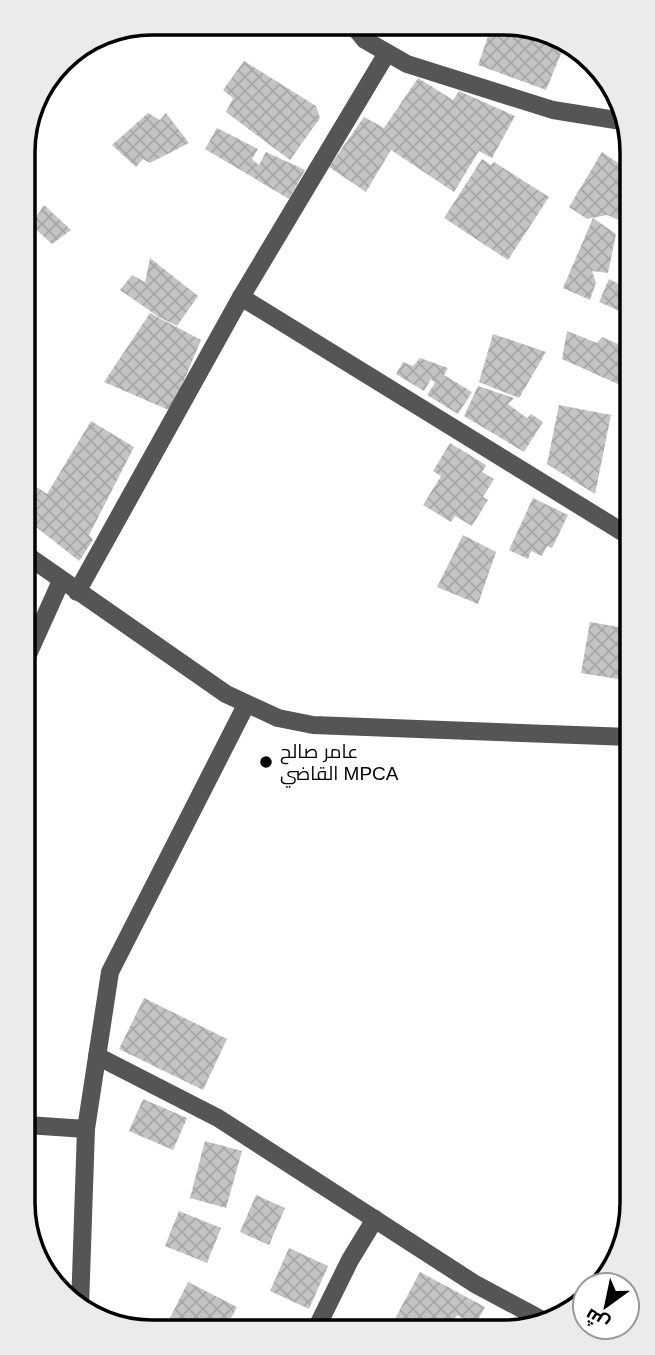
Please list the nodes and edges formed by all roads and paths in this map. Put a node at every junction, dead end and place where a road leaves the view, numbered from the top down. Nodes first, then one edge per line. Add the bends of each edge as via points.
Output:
1 (361, 35) edge
2 (368, 35) edge
3 (365, 40) junction
4 (387, 52) junction
5 (615, 120) edge
6 (241, 296) junction
7 (620, 530) edge
8 (35, 562) edge
9 (61, 581) junction
10 (77, 592) junction
11 (35, 639) edge
12 (246, 705) junction
13 (620, 737) edge
14 (97, 1056) junction
15 (35, 1126) edge
16 (86, 1129) junction
17 (375, 1219) junction
18 (80, 1295) edge
19 (534, 1316) edge
20 (320, 1320) edge

1 - 3 street
2 - 3 street
3 - 4 street
4 - 5 street via 407,64 553,110
4 - 6 street
6 - 7 street
6 - 10 street
8 - 9 street
9 - 10 street
9 - 11 street
10 - 12 street
12 - 13 street via 313,725
12 - 14 street via 110,972
14 - 16 street
14 - 17 street via 218,1118
15 - 16 street
16 - 18 street
17 - 19 street via 475,1284
17 - 20 street

